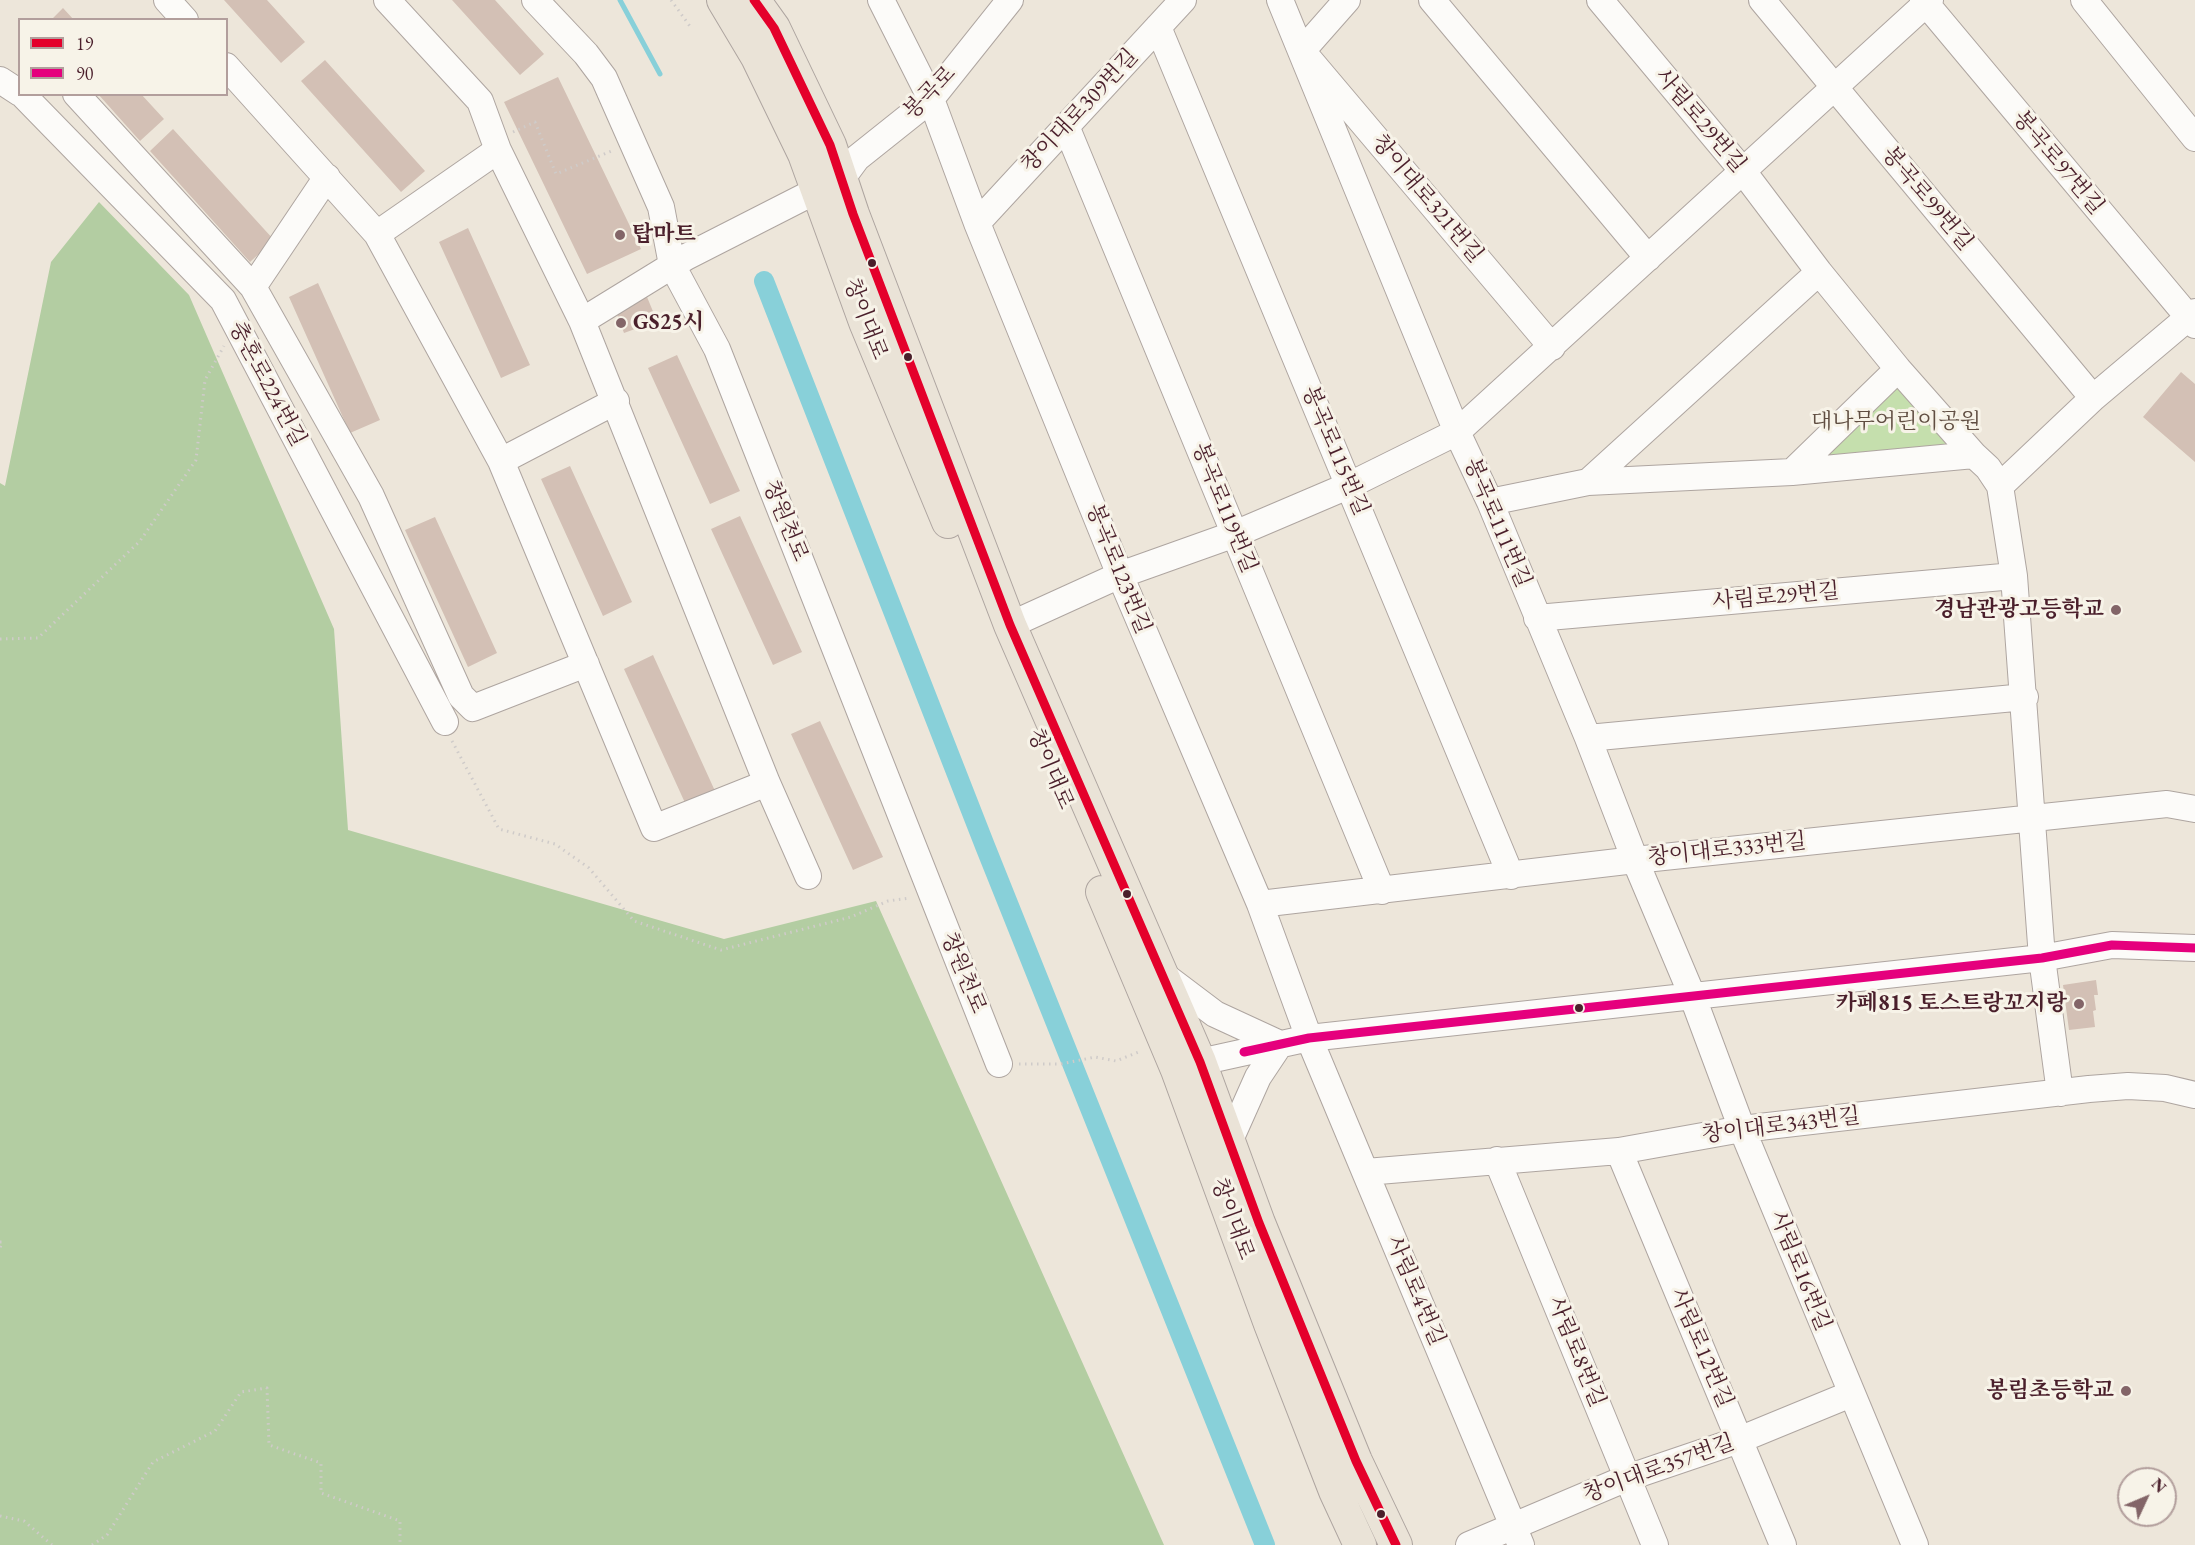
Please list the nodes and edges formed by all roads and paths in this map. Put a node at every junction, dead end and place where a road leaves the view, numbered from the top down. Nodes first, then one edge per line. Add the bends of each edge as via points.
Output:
1 (168, 0) edge
2 (387, 0) edge
3 (535, 0) edge
4 (671, 0) edge
5 (723, 0) edge
6 (754, 0) edge
7 (881, 0) edge
8 (1010, 0) edge
9 (1183, 0) edge
10 (1280, 0) edge
11 (1347, 0) edge
12 (1432, 0) edge
13 (1600, 0) edge
14 (1762, 0) edge
15 (2084, 0) edge
16 (1926, 1) edge
17 (183, 18) edge
18 (1158, 27) junction
19 (692, 28) dead end
20 (1302, 51) junction
21 (228, 68) edge
22 (0, 80) edge
23 (1834, 88) junction
24 (18, 92) edge
25 (23, 96) edge
26 (78, 96) edge
27 (931, 99) junction
28 (1066, 126) junction
29 (2195, 138) edge
30 (632, 142) junction
31 (496, 145) junction
32 (1742, 170) junction
33 (327, 177) junction
34 (831, 183) junction
35 (977, 223) junction
36 (377, 234) junction
37 (1648, 258) junction
38 (679, 261) junction
39 (1819, 272) junction
40 (253, 287) junction
41 (2192, 318) edge
42 (582, 321) junction
43 (235, 323) junction
44 (1552, 347) junction
45 (1898, 369) junction
46 (2093, 398) junction
47 (616, 402) junction
48 (1457, 432) junction
49 (1974, 455) junction
50 (501, 461) junction
51 (1792, 472) junction
52 (1588, 482) junction
53 (1350, 485) junction
54 (2000, 486) junction
55 (1490, 502) junction
56 (1235, 534) junction
57 (1120, 575) junction
58 (2014, 576) junction
59 (1537, 618) junction
60 (1010, 624) junction
61 (0, 639) edge
62 (586, 664) junction
63 (2025, 697) junction
64 (445, 722) joint
65 (1588, 738) junction
66 (767, 783) junction
67 (2195, 809) edge
68 (2032, 818) junction
69 (1635, 860) junction
70 (808, 876) dead end
71 (1510, 876) junction
72 (1382, 891) junction
73 (1260, 904) junction
74 (938, 910) junction
75 (2195, 948) edge
76 (2042, 958) junction
77 (1162, 974) junction
78 (1692, 995) junction
79 (1309, 1038) junction
80 (1280, 1044) junction
81 (1116, 1061) dead end
82 (999, 1064) dead end
83 (1027, 1064) dead end
84 (1188, 1066) junction
85 (2060, 1093) junction
86 (2195, 1095) edge
87 (1742, 1129) junction
88 (1229, 1142) junction
89 (1619, 1151) junction
90 (1497, 1160) junction
91 (1366, 1172) junction
92 (0, 1242) edge
93 (0, 1248) edge
94 (1851, 1394) junction
95 (1739, 1440) junction
96 (1627, 1478) junction
97 (0, 1516) edge
98 (1517, 1535) edge
99 (52, 1545) edge
100 (92, 1545) edge
101 (400, 1545) edge
102 (1360, 1545) edge
103 (1396, 1545) edge
104 (1469, 1545) edge
105 (1655, 1545) edge
106 (1783, 1545) edge
107 (1915, 1545) edge

1 - 17 street
2 - 31 street via 480,101
3 - 30 street, 창원천로 via 604,78
4 - 19 path
5 - 34 main road, 창이대로
6 - 34 main road, 창이대로 via 774,28
7 - 27 street, 봉곡로123번길
8 - 27 street, 봉곡로
9 - 18 street, 창이대로309번길
10 - 20 street, 봉곡로111번길
11 - 20 street
12 - 37 street
13 - 32 street, 사림로29번길
14 - 23 street, 봉곡로99번길
15 - 29 street
16 - 23 street
16 - 41 street, 봉곡로97번길
18 - 28 street, 창이대로309번길
18 - 53 street, 봉곡로115번길
20 - 44 street, 창이대로321번길
20 - 48 street, 봉곡로111번길
21 - 33 street
22 - 24 street, 충혼로224번길
23 - 32 street
23 - 46 street, 봉곡로99번길
25 - 43 street, 충혼로224번길 via 223,300
26 - 40 street
27 - 34 street, 봉곡로
27 - 35 street, 봉곡로123번길
28 - 35 street, 창이대로309번길
28 - 56 street, 봉곡로119번길
30 - 31 path via 556,174 536,122
30 - 38 street, 창원천로 via 661,207
31 - 36 street
31 - 42 street
32 - 37 street
32 - 39 street, 사림로29번길
33 - 36 street
33 - 40 street
34 - 38 street
34 - 60 main road, 창이대로 via 853,214
34 - 84 main road, 창이대로 via 865,322
35 - 57 street, 봉곡로123번길
36 - 50 street
37 - 44 street
38 - 42 street
38 - 74 street, 창원천로
39 - 45 street, 사림로29번길
39 - 52 street
40 - 62 street via 371,496 461,696 472,708
41 - 46 street
42 - 47 street
43 - 61 path via 205,380 196,460 140,541 38,638
43 - 64 street, 충혼로224번길
44 - 48 street
45 - 49 street, 사림로29번길
45 - 51 street
46 - 54 street
47 - 50 street
47 - 66 street
48 - 53 street
48 - 55 street, 봉곡로111번길
49 - 51 street
49 - 54 street, 사림로29번길
50 - 62 street
51 - 52 street
52 - 55 street
53 - 56 street
53 - 71 street, 봉곡로115번길
54 - 58 street, 사림로29번길
55 - 59 street, 봉곡로111번길
56 - 57 street
56 - 72 street, 봉곡로119번길
57 - 60 street
57 - 73 street, 봉곡로123번길
58 - 59 street, 사림로29번길
58 - 63 street, 사림로29번길
59 - 65 street, 봉곡로111번길
60 - 77 main road, 창이대로
62 - 66 street via 654,828
63 - 65 street
63 - 68 street, 사림로29번길
64 - 74 path via 458,755 499,829 555,844 589,868 634,921 721,950 851,917 888,901 909,897
65 - 69 street, 봉곡로111번길
66 - 70 street
67 - 68 street, 창이대로333번길 via 2167,804
68 - 69 street, 창이대로333번길
68 - 76 street, 사림로29번길
69 - 71 street, 창이대로333번길
69 - 78 street, 봉곡로111번길
71 - 72 street, 창이대로333번길
72 - 73 street, 창이대로333번길
73 - 79 street, 봉곡로123번길
74 - 82 street, 창원천로
75 - 76 street via 2112,945
76 - 78 street
76 - 85 street, 사림로29번길
77 - 80 street via 1215,1014
77 - 84 main road, 창이대로
78 - 79 street
78 - 87 street, 사림로16번길
79 - 80 street
79 - 91 street, 사림로4번길
80 - 84 street
80 - 88 street via 1258,1077
81 - 83 path via 1095,1057 1061,1064
84 - 88 main road, 창이대로
84 - 102 main road, 창이대로 via 1270,1324
85 - 86 street, 창이대로343번길 via 2128,1086
85 - 87 street, 창이대로343번길
87 - 89 street, 창이대로343번길
87 - 94 street, 사림로16번길
88 - 103 main road, 창이대로 via 1352,1450
89 - 90 street, 창이대로343번길
89 - 95 street, 사림로12번길
90 - 91 street, 창이대로343번길
90 - 96 street, 사림로8번길
91 - 98 street, 사림로4번길
92 - 93 path
94 - 95 street, 창이대로357번길
94 - 107 street, 사림로16번길
95 - 96 street, 창이대로357번길
95 - 106 street, 사림로12번길
96 - 98 street, 창이대로357번길
96 - 105 street, 사림로8번길
97 - 99 path via 24,1521
98 - 104 street, 창이대로357번길
100 - 101 path via 107,1535 153,1462 214,1431 241,1392 267,1388 269,1445 321,1463 321,1493 400,1521

